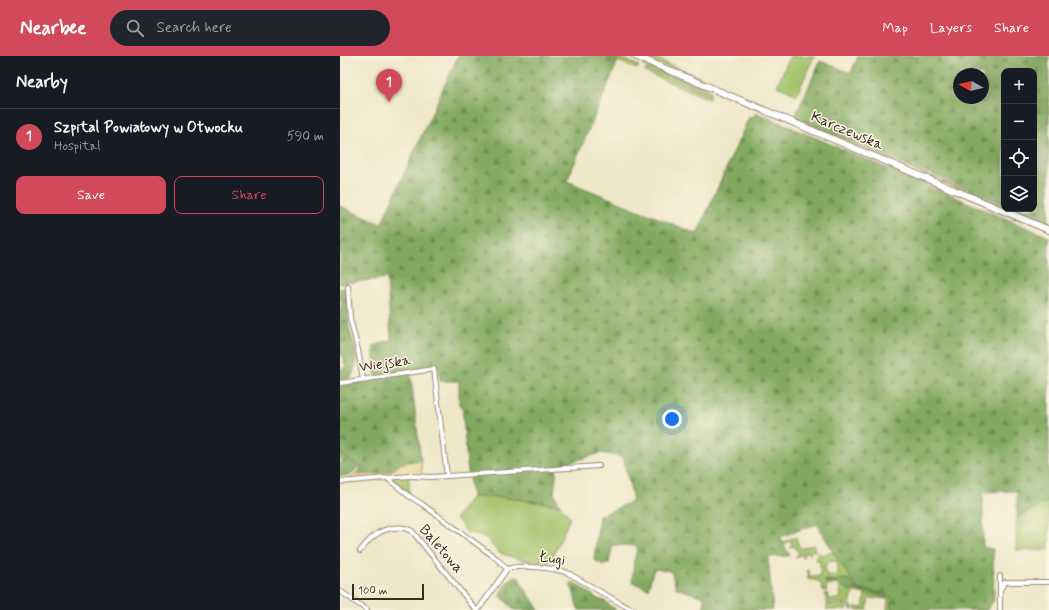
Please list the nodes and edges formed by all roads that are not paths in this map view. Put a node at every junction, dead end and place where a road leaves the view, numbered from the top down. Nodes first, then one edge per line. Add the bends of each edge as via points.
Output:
1 (635, 56) edge
2 (1049, 230) edge
3 (348, 287) dead end
4 (362, 379) junction
5 (340, 382) edge
6 (599, 466) dead end
7 (447, 476) junction
8 (386, 478) junction
9 (340, 482) edge
10 (360, 551) dead end
11 (507, 569) junction
12 (1000, 576) dead end
13 (1049, 582) edge
14 (1000, 590) junction
15 (340, 591) edge
16 (367, 610) edge
17 (477, 610) edge
18 (634, 610) edge
19 (1000, 610) edge

1 - 2 main road, Karczewska
3 - 4 street via 350,318
4 - 5 street, Wiejska
4 - 7 street, Wiejska via 434,369
6 - 7 street
7 - 8 street
8 - 9 street
8 - 11 street via 496,558
10 - 17 street, Baletowa via 379,533 394,528 408,528
11 - 17 street
11 - 18 street, Ługi via 519,567 564,571
12 - 14 street
13 - 14 street via 1005,582
14 - 19 street
15 - 16 street

